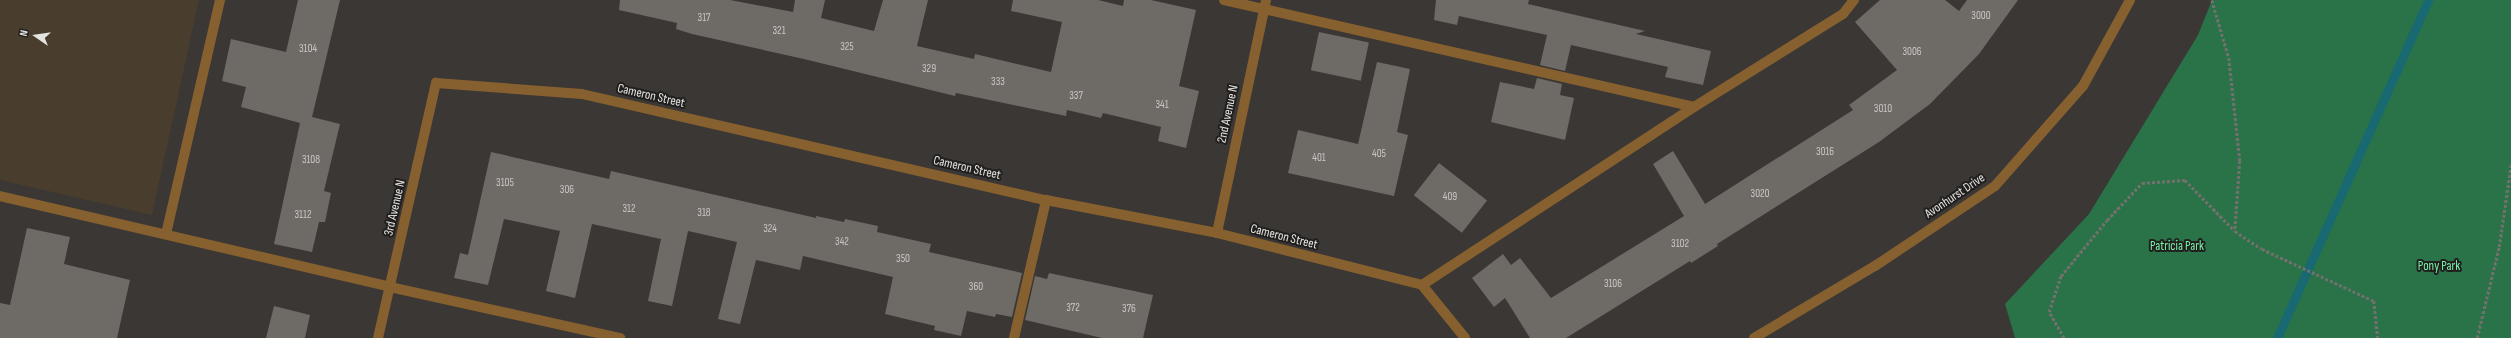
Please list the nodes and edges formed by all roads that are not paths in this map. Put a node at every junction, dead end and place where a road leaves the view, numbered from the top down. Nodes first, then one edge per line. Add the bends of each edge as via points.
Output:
1 (220, 0) edge
2 (1224, 0) edge
3 (1854, 0) edge
4 (2130, 0) edge
5 (1265, 4) edge
6 (436, 83) joint
7 (1694, 107) junction
8 (0, 196) edge
9 (1046, 200) junction
10 (1216, 233) junction
11 (166, 234) junction
12 (1422, 285) junction
13 (390, 288) junction
14 (378, 338) edge
15 (620, 338) edge
16 (1014, 338) edge
17 (1465, 338) edge
18 (1754, 338) edge

1 - 11 street
2 - 5 street
3 - 7 street via 1843,14
4 - 18 street, Avonhurst Drive via 2083,86 1995,186 1875,266
5 - 7 street
5 - 10 street, 2nd Avenue N
6 - 9 street, Cameron Street via 582,94
6 - 13 street, 3rd Avenue N
7 - 12 street
8 - 11 street
9 - 10 street, Cameron Street
9 - 16 street
10 - 12 street, Cameron Street
11 - 13 street
12 - 17 street
13 - 14 street, 3rd Avenue N
13 - 15 street

